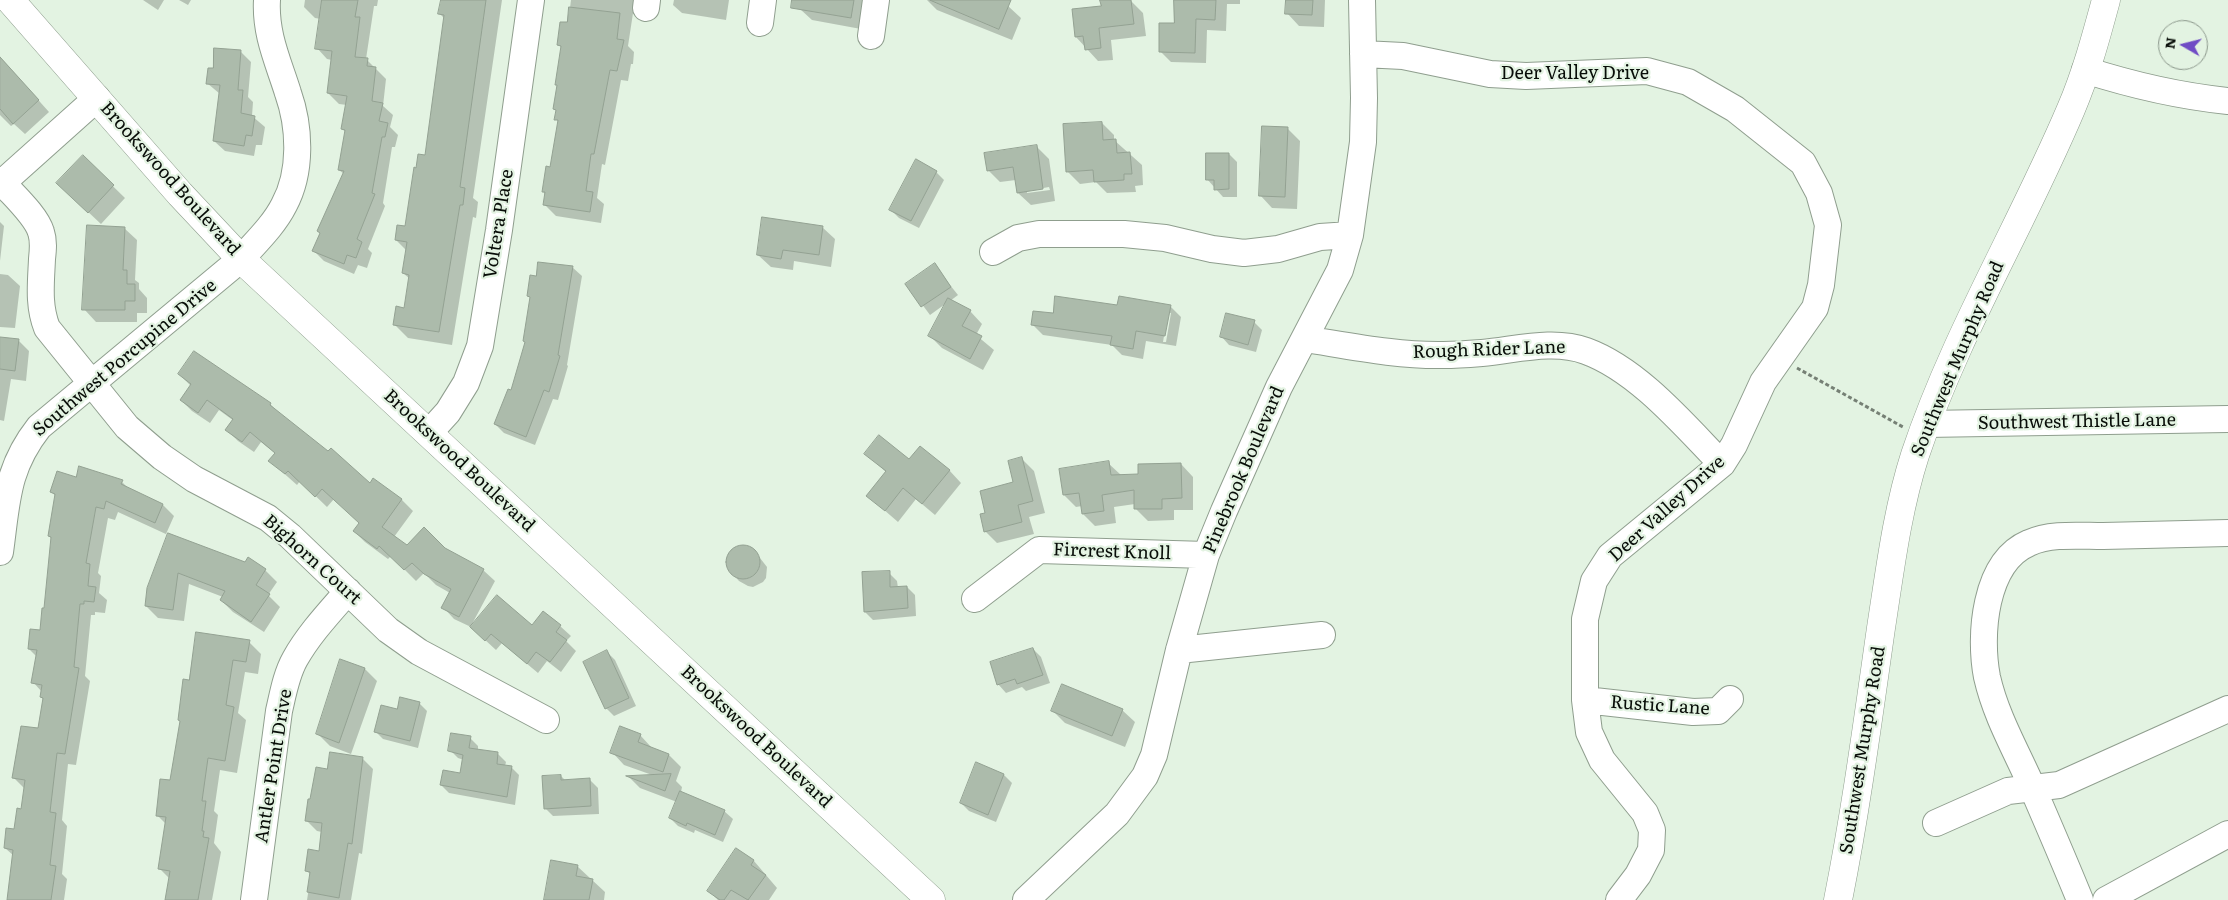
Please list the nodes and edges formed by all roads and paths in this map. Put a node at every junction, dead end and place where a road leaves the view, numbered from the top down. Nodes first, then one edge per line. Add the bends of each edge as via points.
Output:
1 (10, 0) edge
2 (268, 0) edge
3 (531, 0) edge
4 (876, 0) edge
5 (1362, 0) edge
6 (2106, 0) edge
7 (871, 36) dead end
8 (1363, 54) junction
9 (2085, 70) junction
10 (97, 98) junction
11 (2228, 101) edge
12 (1, 182) edge
13 (1350, 235) junction
14 (993, 252) dead end
15 (241, 259) junction
16 (1305, 339) junction
17 (1780, 359) junction
18 (91, 385) junction
19 (2228, 419) edge
20 (1924, 429) junction
21 (429, 433) junction
22 (1722, 464) junction
23 (2228, 533) edge
24 (0, 552) edge
25 (1206, 555) junction
26 (348, 591) junction
27 (975, 599) dead end
28 (1322, 635) dead end
29 (1179, 650) junction
30 (1730, 699) dead end
31 (1585, 700) junction
32 (2228, 709) edge
33 (546, 720) dead end
34 (2033, 788) junction
35 (1936, 823) dead end
36 (2228, 834) edge
37 (254, 900) edge
38 (931, 900) edge
39 (1026, 900) edge
40 (1619, 900) edge
41 (1838, 900) edge
42 (2080, 900) edge
43 (2106, 900) edge

1 - 10 main road, Brookswood Boulevard
2 - 15 street, Southwest Porcupine Drive via 266,17 270,39 296,120 297,152 294,177 285,205
3 - 21 street, Voltera Place via 480,346 462,389 448,412
4 - 7 street
5 - 8 street, Pinebrook Boulevard
6 - 9 main road, Southwest Murphy Road
8 - 13 street, Pinebrook Boulevard via 1363,142
8 - 17 street, Deer Valley Drive via 1403,56 1490,74 1526,76 1647,71 1688,82 1735,109 1803,163 1819,193 1828,225 1815,308
9 - 11 street via 2167,92
9 - 20 main road, Southwest Murphy Road via 2068,115
10 - 12 street
10 - 15 main road, Brookswood Boulevard
12 - 18 street, Bighorn Court via 41,231 40,302 47,328
13 - 14 street via 1320,237 1244,253 1124,234 1040,234 1018,238
13 - 16 street, Pinebrook Boulevard via 1340,270
15 - 18 street, Southwest Porcupine Drive
15 - 21 main road, Brookswood Boulevard
16 - 22 street, Rough Rider Lane via 1442,355 1545,346 1567,346 1586,351 1640,385
16 - 25 street, Pinebrook Boulevard via 1253,442
17 - 20 path via 1902,426
17 - 22 street, Deer Valley Drive via 1764,382
18 - 24 street, Southwest Porcupine Drive via 39,428 24,446 8,491
18 - 26 street, Bighorn Court via 127,427 162,457 194,479 268,518
19 - 20 street, Southwest Thistle Lane
20 - 41 main road, Southwest Murphy Road via 1895,536
21 - 38 main road, Brookswood Boulevard
22 - 31 street, Deer Valley Drive via 1610,556 1594,581 1585,618
23 - 34 street via 2047,537 2016,549 2004,563 1986,608 1984,643 1987,677 1997,712
25 - 27 street, Fircrest Knoll via 1039,550
25 - 29 street, Pinebrook Boulevard
26 - 33 street, Bighorn Court via 388,630 419,652
26 - 37 street, Antler Point Drive via 315,629 294,660 285,685
28 - 29 street
29 - 39 street, Pinebrook Boulevard via 1154,755 1145,776 1117,814
30 - 31 street, Rustic Lane via 1718,711 1693,712
31 - 40 street, Deer Valley Drive via 1589,732 1602,760 1645,812 1652,830 1651,850 1638,875
32 - 34 street via 2059,785
34 - 35 street via 2008,792
34 - 42 street
36 - 43 street

